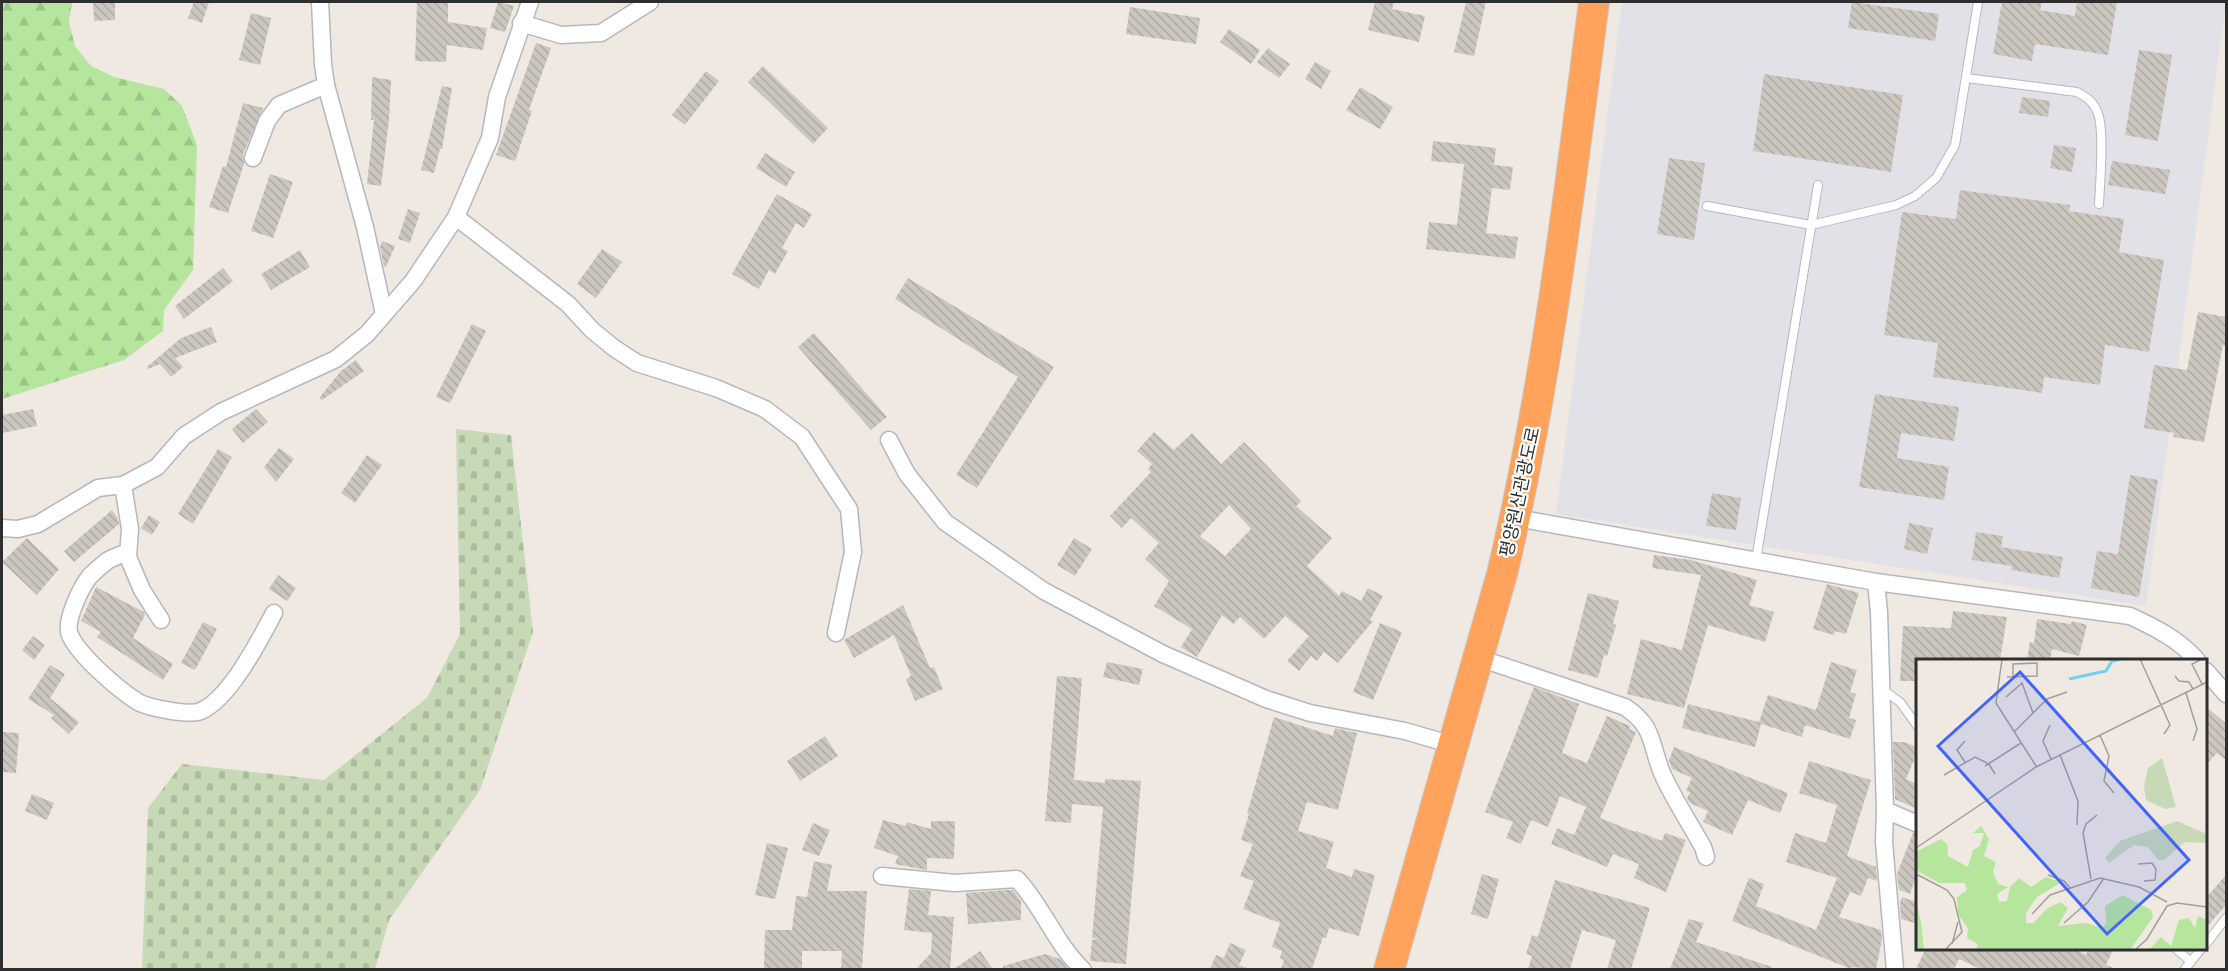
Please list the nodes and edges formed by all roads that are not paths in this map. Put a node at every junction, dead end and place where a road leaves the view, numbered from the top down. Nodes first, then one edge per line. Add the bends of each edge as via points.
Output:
1 (320, 2) edge
2 (530, 2) edge
3 (650, 2) edge
4 (1594, 2) edge
5 (1978, 2) edge
6 (521, 22) junction
7 (1966, 78) junction
8 (326, 85) junction
9 (253, 158) dead end
10 (1818, 185) dead end
11 (2099, 204) dead end
12 (1707, 207) dead end
13 (456, 217) junction
14 (1811, 225) junction
15 (384, 314) junction
16 (890, 440) dead end
17 (123, 485) junction
18 (1516, 518) junction
19 (2, 528) edge
20 (128, 552) junction
21 (1756, 560) junction
22 (1876, 582) junction
23 (274, 613) dead end
24 (161, 620) dead end
25 (836, 633) dead end
26 (1479, 658) junction
27 (2196, 659) edge
28 (2207, 673) edge
29 (1881, 689) junction
30 (2226, 694) edge
31 (1916, 726) edge
32 (1453, 746) junction
33 (1885, 810) junction
34 (1916, 824) edge
35 (1706, 857) dead end
36 (882, 876) dead end
37 (2226, 918) edge
38 (2207, 942) edge
39 (2177, 950) edge
40 (2200, 950) edge
41 (2191, 962) junction
42 (1083, 969) edge
43 (1389, 969) edge
44 (1895, 969) edge
45 (2184, 969) edge

1 - 8 street
2 - 6 street
3 - 6 street via 601,33 561,35
4 - 18 highway, 평양원산관광도로 via 1564,238 1538,408
5 - 7 lane
6 - 13 street via 497,97 490,138
7 - 11 lane via 2077,92 2091,100 2100,127
7 - 14 lane via 1955,145 1936,178 1915,196 1896,205
8 - 9 street via 279,105 267,122
8 - 15 street
10 - 14 lane
12 - 14 lane
13 - 15 street via 413,281
13 - 25 street via 637,363 716,388 765,409 801,437 849,509 853,552
14 - 21 lane
15 - 17 street via 336,359 221,412 184,436 157,466
16 - 32 street via 907,474 945,522 1044,591 1163,654 1266,699
17 - 19 street via 98,488 38,524
17 - 20 street via 130,530
18 - 21 street
18 - 26 highway, 평양원산관광도로
20 - 23 street via 109,559 90,577 72,613 69,633 78,650 101,673 140,703 200,712 224,693
20 - 24 street via 142,590
21 - 22 street
22 - 27 street via 2130,616 2165,633
22 - 29 street
26 - 32 highway, 평양원산관광도로
26 - 35 street via 1624,707 1640,717 1653,740 1662,772
28 - 30 street
29 - 31 lane via 1900,702
29 - 33 street
32 - 43 highway, 평양원산관광도로
33 - 34 street
33 - 44 street via 1884,842
36 - 42 street via 955,883 1017,879 1067,954
37 - 38 lane
39 - 41 lane
40 - 41 lane
41 - 45 lane

